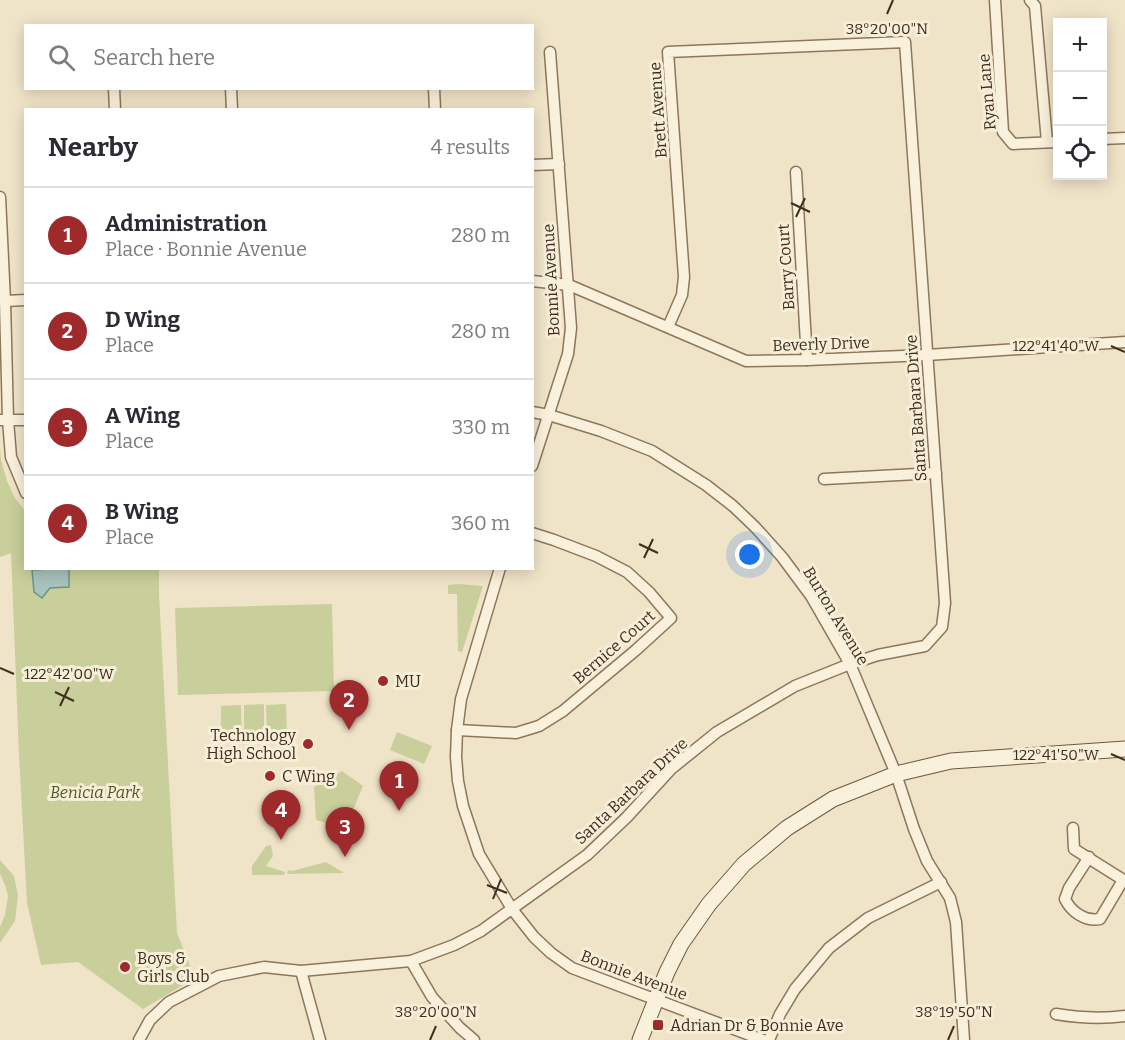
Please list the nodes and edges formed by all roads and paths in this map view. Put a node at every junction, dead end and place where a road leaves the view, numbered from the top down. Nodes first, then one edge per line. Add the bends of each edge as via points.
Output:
1 (994, 0) edge
2 (1030, 0) edge
3 (905, 42) joint
4 (550, 52) dead end
5 (114, 90) edge
6 (231, 90) edge
7 (434, 90) edge
8 (114, 108) edge
9 (232, 108) edge
10 (435, 108) edge
11 (1125, 138) edge
12 (1107, 140) edge
13 (1052, 142) edge
14 (559, 164) junction
15 (534, 165) edge
16 (795, 172) dead end
17 (0, 197) edge
18 (534, 281) edge
19 (569, 285) junction
20 (24, 300) edge
21 (5, 301) junction
22 (668, 327) junction
23 (1125, 342) edge
24 (927, 355) junction
25 (807, 360) junction
26 (534, 412) edge
27 (549, 414) junction
28 (4, 420) edge
29 (24, 420) edge
30 (534, 460) edge
31 (936, 472) junction
32 (824, 479) dead end
33 (24, 488) edge
34 (534, 534) edge
35 (499, 570) edge
36 (850, 664) junction
37 (457, 730) junction
38 (1125, 748) edge
39 (896, 774) junction
40 (1072, 828) dead end
41 (1089, 857) junction
42 (1124, 881) edge
43 (940, 882) junction
44 (512, 909) junction
45 (411, 961) junction
46 (301, 971) junction
47 (655, 1000) junction
48 (1056, 1014) dead end
49 (1125, 1016) edge
50 (139, 1040) edge
51 (320, 1040) edge
52 (474, 1040) edge
53 (640, 1040) edge
54 (763, 1040) edge
55 (769, 1040) edge
56 (964, 1040) edge

1 - 13 street, Ryan Lane via 1003,132 1012,144
2 - 13 street, Ryan Lane via 1035,6
3 - 22 street, Brett Avenue via 668,52 684,277 682,295
3 - 24 street, Santa Barbara Drive
4 - 14 street, Bonnie Avenue
5 - 8 street
6 - 9 street
7 - 10 street
11 - 12 street
14 - 15 street
14 - 19 street, Bonnie Avenue
16 - 25 street, Barry Court
17 - 21 street
18 - 19 street, Beverly Drive
19 - 22 street, Beverly Drive
19 - 27 street, Bonnie Avenue via 568,354
20 - 21 street
21 - 28 street
22 - 25 street, Beverly Drive via 746,361
23 - 24 street, Beverly Drive
24 - 25 street, Beverly Drive
24 - 31 street, Santa Barbara Drive
26 - 27 street, Burton Avenue
27 - 30 street, Bonnie Avenue
27 - 36 street, Burton Avenue via 652,451 733,506 782,557 811,596
28 - 29 street
28 - 33 street via 11,457
31 - 32 street
31 - 36 street, Santa Barbara Drive via 945,603 942,627 925,646
34 - 37 street, Bernice Court via 627,572 671,618 572,703 539,726 516,733
35 - 37 street, Bonnie Avenue via 461,699
36 - 39 street, Burton Avenue
36 - 44 street, Santa Barbara Drive via 795,686 717,732 671,769 586,855
37 - 44 street, Bonnie Avenue via 458,781 470,830 479,854
38 - 39 street via 951,761
39 - 43 street, Burton Avenue via 927,861
39 - 47 street via 833,799 787,828 744,864 709,904 681,945
40 - 41 street via 1074,849
41 - 42 street
41 - 42 street via 1065,899 1082,917 1100,919
43 - 55 street via 868,918 829,948 795,989
43 - 56 street, Burton Avenue via 950,898 956,922
44 - 45 street, Santa Barbara Drive via 454,945
44 - 47 street, Bonnie Avenue via 534,937 572,968
45 - 46 street, Santa Barbara Drive
45 - 52 street via 432,997
46 - 50 street, Santa Barbara Drive via 264,967 219,976 169,1002 150,1020
46 - 51 street
47 - 53 street
47 - 54 street, Bonnie Avenue
48 - 49 street via 1083,1018

